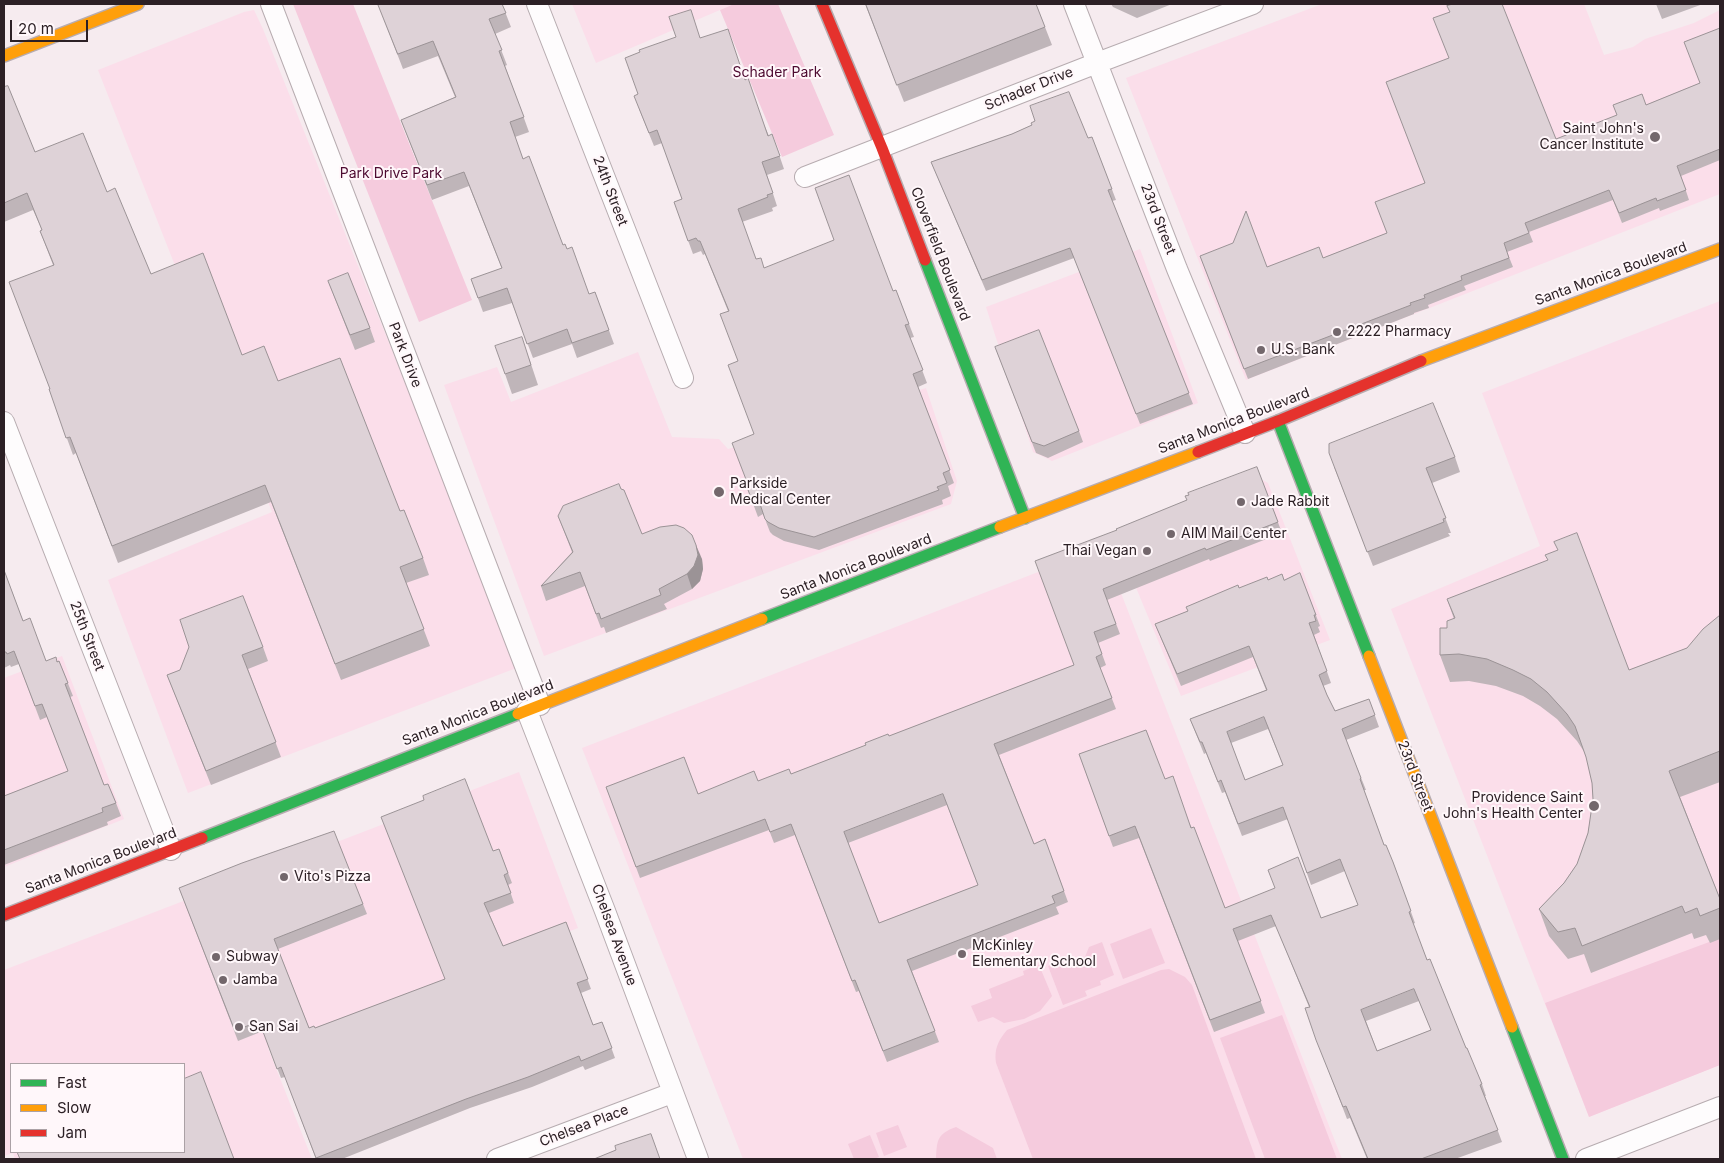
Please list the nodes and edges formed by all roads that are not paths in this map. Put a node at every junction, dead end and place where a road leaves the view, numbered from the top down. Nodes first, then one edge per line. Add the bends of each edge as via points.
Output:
1 (138, 4) edge
2 (271, 4) edge
3 (537, 4) edge
4 (822, 4) edge
5 (1074, 4) edge
6 (1254, 4) edge
7 (4, 56) edge
8 (1097, 63) junction
9 (882, 148) junction
10 (805, 177) dead end
11 (1720, 249) edge
12 (683, 378) dead end
13 (1278, 421) junction
14 (4, 422) edge
15 (1245, 433) junction
16 (1025, 518) junction
17 (534, 708) junction
18 (171, 850) junction
19 (4, 915) edge
20 (672, 1093) junction
21 (1720, 1107) edge
22 (497, 1159) edge
23 (698, 1159) edge
24 (1563, 1159) edge
25 (1586, 1159) edge

1 - 7 main road
2 - 17 street, Park Drive
3 - 12 street, 24th Street
4 - 9 main road, Cloverfield Boulevard
5 - 8 street, 23rd Street
6 - 8 street, Schader Drive
8 - 9 street, Schader Drive
8 - 15 street, 23rd Street
9 - 10 street, Schader Drive
9 - 16 main road, Cloverfield Boulevard
11 - 13 main road, Santa Monica Boulevard via 1426,359
13 - 15 main road, Santa Monica Boulevard
13 - 24 main road, 23rd Street
14 - 18 street, 25th Street
15 - 16 main road, Santa Monica Boulevard
16 - 17 main road, Santa Monica Boulevard
17 - 18 main road, Santa Monica Boulevard
17 - 20 street, Chelsea Avenue
18 - 19 main road, Santa Monica Boulevard
20 - 22 street, Chelsea Place
20 - 23 street, Chelsea Avenue
21 - 25 street

